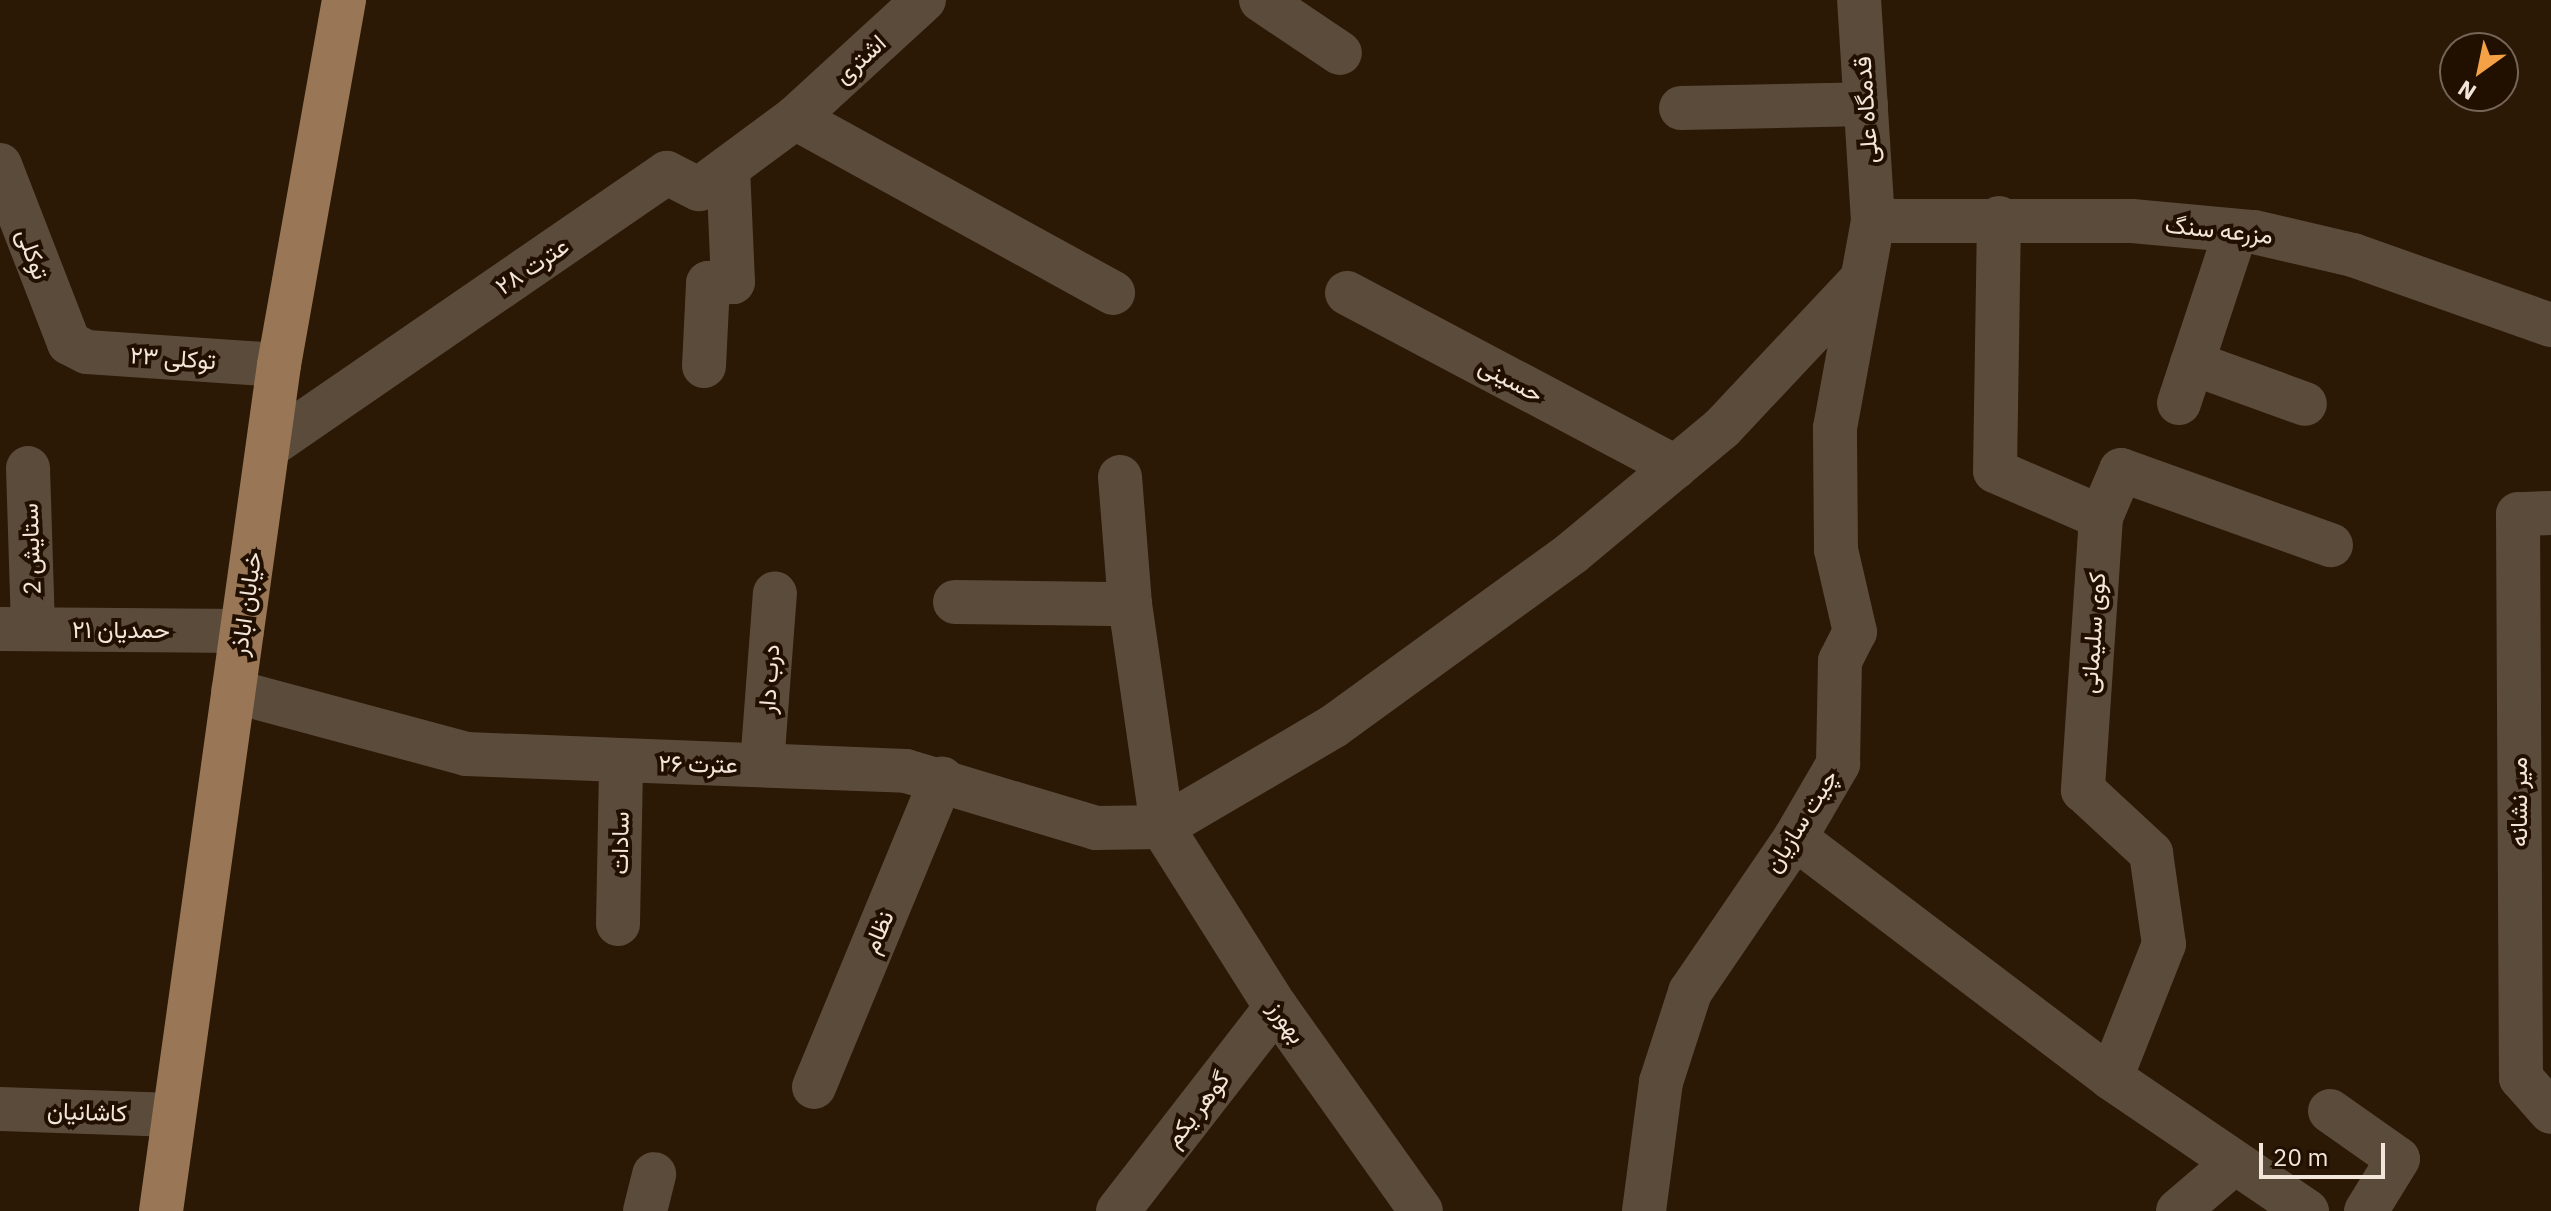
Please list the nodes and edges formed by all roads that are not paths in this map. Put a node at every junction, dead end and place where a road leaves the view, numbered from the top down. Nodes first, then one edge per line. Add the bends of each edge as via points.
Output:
1 (344, 0) edge
2 (924, 0) edge
3 (1261, 0) edge
4 (1859, 0) edge
5 (1340, 53) dead end
6 (1866, 104) junction
7 (1681, 108) dead end
8 (795, 118) junction
9 (0, 165) edge
10 (728, 169) junction
11 (1999, 218) junction
12 (1873, 221) junction
13 (2236, 231) junction
14 (1858, 283) junction
15 (1113, 293) dead end
16 (1347, 293) dead end
17 (2551, 325) edge
18 (69, 343) joint
19 (279, 365) junction
20 (704, 366) dead end
21 (2305, 404) dead end
22 (268, 447) junction
23 (1676, 467) junction
24 (28, 468) dead end
25 (1120, 477) dead end
26 (2551, 513) edge
27 (2101, 517) junction
28 (2331, 545) dead end
29 (775, 593) dead end
30 (955, 602) dead end
31 (1130, 604) junction
32 (17, 629) edge
33 (242, 631) junction
34 (233, 691) junction
35 (621, 762) junction
36 (762, 765) junction
37 (942, 778) junction
38 (1162, 827) junction
39 (1795, 838) junction
40 (2535, 846) edge
41 (618, 924) dead end
42 (1276, 1007) junction
43 (2111, 1078) junction
44 (814, 1087) dead end
45 (0, 1109) edge
46 (2330, 1111) dead end
47 (2551, 1112) edge
48 (174, 1115) junction
49 (1164, 1151) junction
50 (2234, 1163) junction
51 (1415, 1209) edge
52 (161, 1211) edge
53 (1118, 1211) edge
54 (1155, 1211) edge
55 (1644, 1211) edge
56 (2178, 1211) edge
57 (2307, 1211) edge
58 (2366, 1211) edge

1 - 19 main road, خیابان اباذر
2 - 8 street, اشتری
3 - 5 street
4 - 6 street, قدمگاه علی
6 - 7 street
6 - 12 street, قدمگاه علی
8 - 10 street, عترت ۲۸
8 - 15 street
9 - 18 street, توکلی
10 - 20 street via 733,282 708,283
10 - 22 street, عترت ۲۸ via 699,189 667,173
11 - 12 street, مزرعه سنگ
11 - 13 street, مزرعه سنگ via 2132,221
11 - 27 street via 1995,471
12 - 14 street, چیت سازیان
13 - 17 street, مزرعه سنگ via 2353,255
13 - 21 street via 2186,383
14 - 23 street via 1722,428
14 - 39 street, چیت سازیان via 1835,428 1836,550 1855,632 1840,661 1838,764
16 - 23 street, حسینی
18 - 19 street, توکلی ۲۳ via 87,352
19 - 22 main road, خیابان اباذر
22 - 33 main road, خیابان اباذر
23 - 38 street via 1402,680
24 - 32 street, ستایش 2
25 - 31 street
26 - 40 street, میر نشانه via 2518,514
27 - 28 street via 2121,470
27 - 43 street, کوی سلیمانی via 2083,790 2151,853 2164,944
29 - 36 street, درب دار
30 - 31 street
31 - 38 street
32 - 33 street, حمدیان ۲۱
33 - 34 main road, خیابان اباذر
34 - 35 street, عترت ۲۶ via 466,754
34 - 48 main road, خیابان اباذر
35 - 36 street, عترت ۲۶
35 - 41 street, سادات
36 - 37 street, عترت ۲۶ via 878,769
37 - 38 street, عترت ۲۶ via 1096,828
37 - 44 street, نظام
38 - 42 street, بهورز
39 - 43 street
39 - 55 street, چیت سازیان via 1690,992 1661,1082
40 - 47 street, میر نشانه via 2521,1078
42 - 49 street, گوهر یکم
42 - 51 street, بهورز
43 - 50 street
45 - 48 street, کاشانیان
46 - 58 street via 2398,1159
48 - 52 main road, خیابان اباذر
49 - 53 street, گوهر یکم
49 - 54 street
50 - 56 street
50 - 57 street

